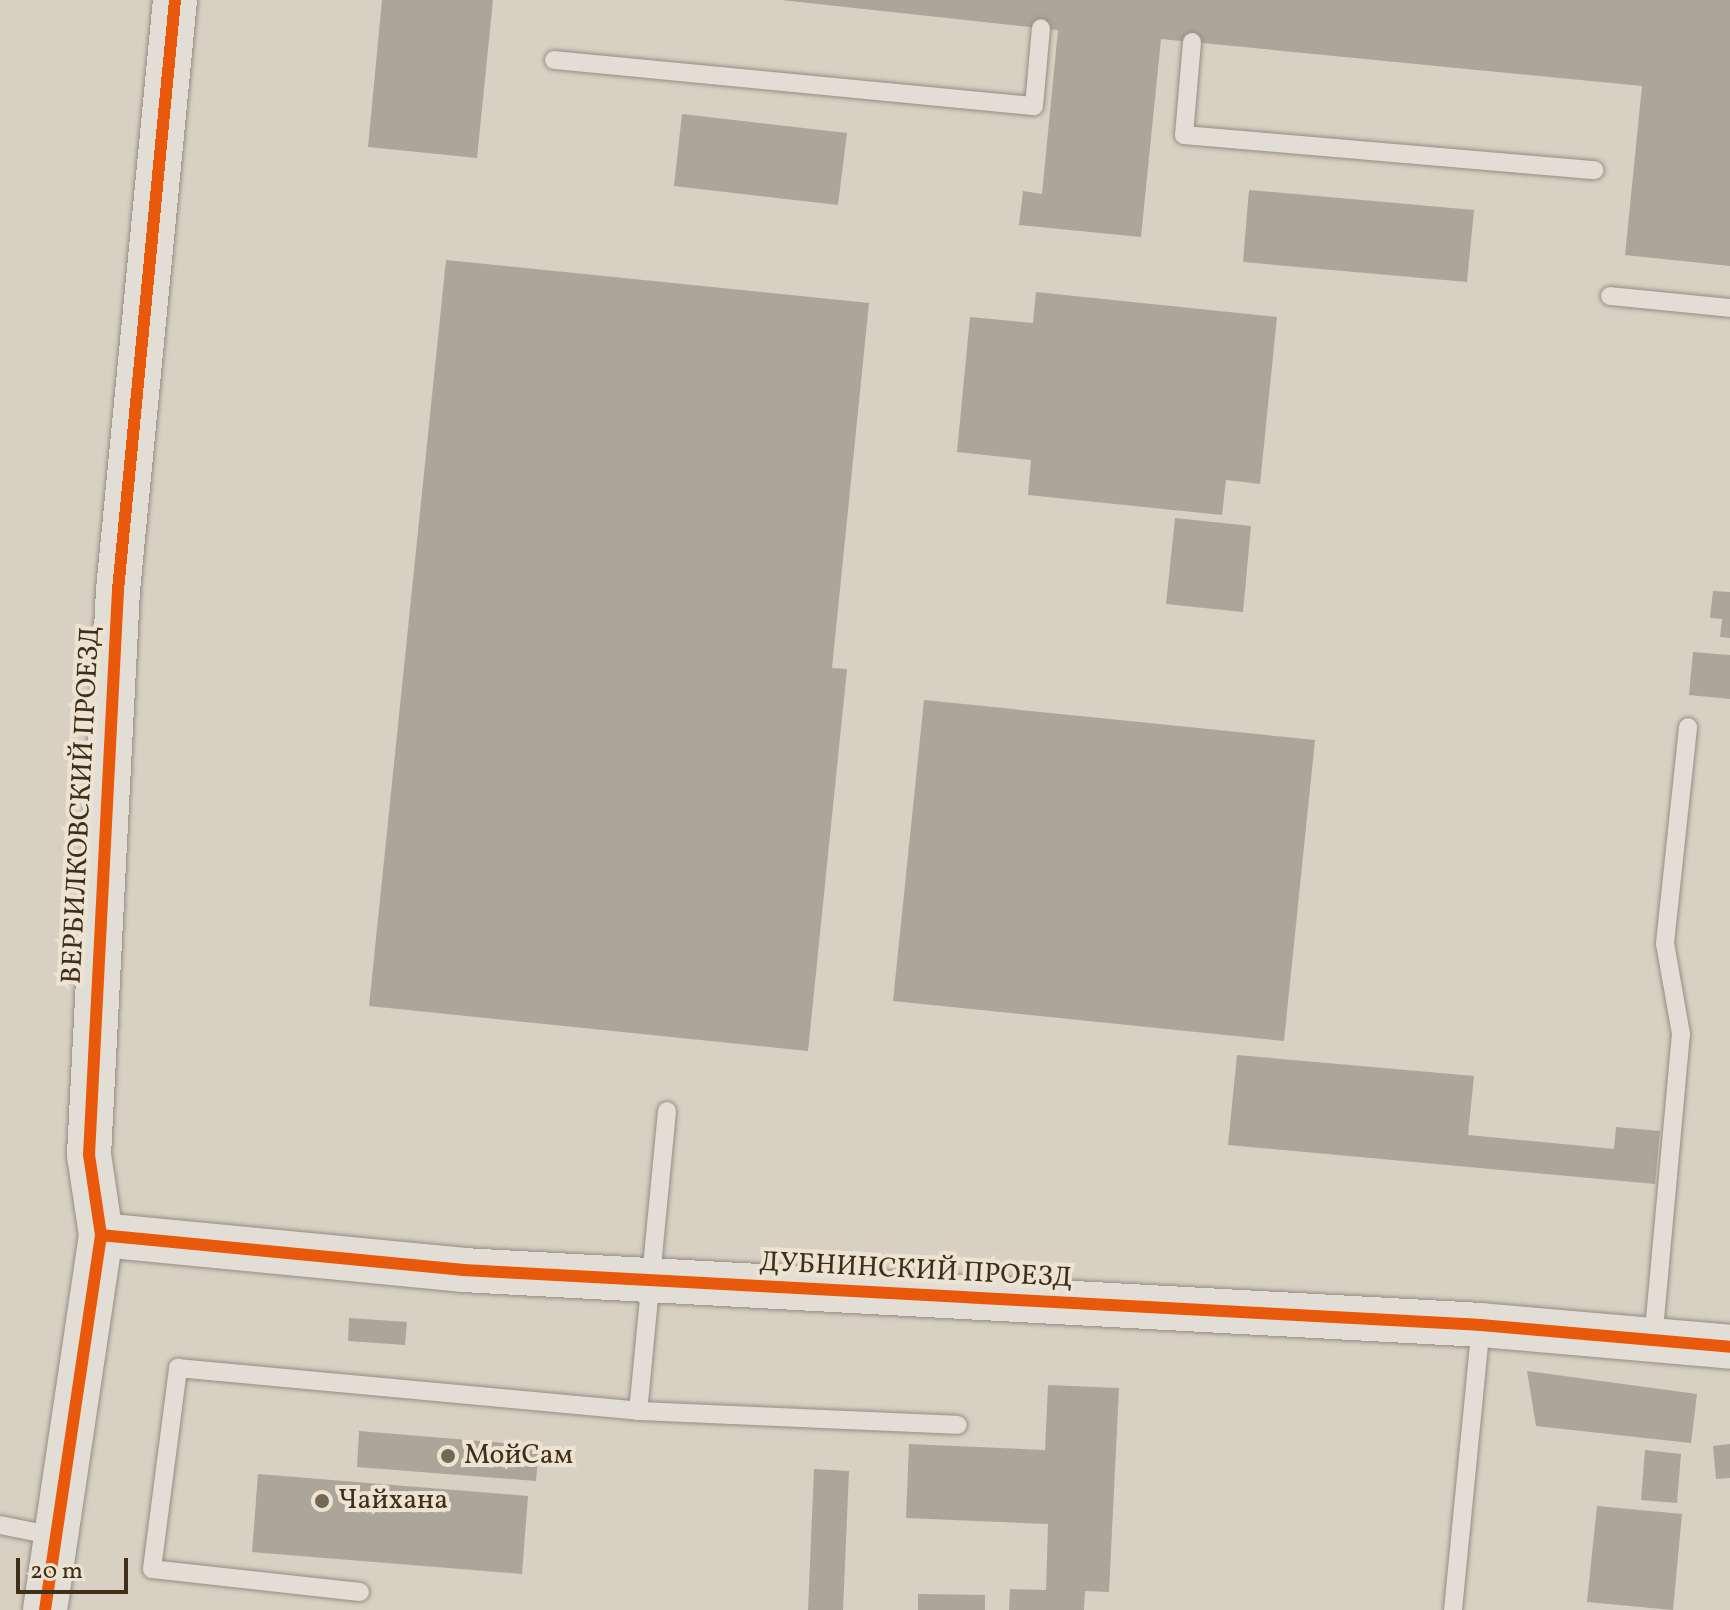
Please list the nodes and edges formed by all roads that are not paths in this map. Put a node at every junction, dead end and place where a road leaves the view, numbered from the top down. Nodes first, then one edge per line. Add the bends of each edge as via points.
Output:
1 (175, 0) edge
2 (1041, 28) dead end
3 (1192, 42) dead end
4 (554, 60) dead end
5 (1595, 170) dead end
6 (1610, 296) dead end
7 (1730, 308) edge
8 (1688, 727) dead end
9 (667, 1111) dead end
10 (101, 1235) junction
11 (649, 1282) junction
12 (1481, 1325) junction
13 (1653, 1341) junction
14 (1730, 1347) edge
15 (638, 1411) junction
16 (958, 1425) dead end
17 (0, 1525) edge
18 (55, 1536) junction
19 (360, 1592) dead end
20 (45, 1610) edge
21 (1453, 1610) edge

1 - 10 street, ВЕРБИЛКОВСКИЙ ПРОЕЗД via 118,590 89,1155
2 - 4 lane via 1034,106
3 - 5 lane via 1184,135
6 - 7 lane
8 - 13 lane via 1665,943 1681,1034
9 - 11 lane
10 - 11 street, ДУБНИНСКИЙ ПРОЕЗД
10 - 18 street, ВЕРБИЛКОВСКИЙ ПРОЕЗД
11 - 12 street, ДУБНИНСКИЙ ПРОЕЗД
11 - 15 lane
12 - 13 street, ДУБНИНСКИЙ ПРОЕЗД
12 - 21 lane
13 - 14 street, ДУБНИНСКИЙ ПРОЕЗД
15 - 16 lane
15 - 19 lane via 178,1368 152,1569
17 - 18 lane
18 - 20 street, ВЕРБИЛКОВСКИЙ ПРОЕЗД

